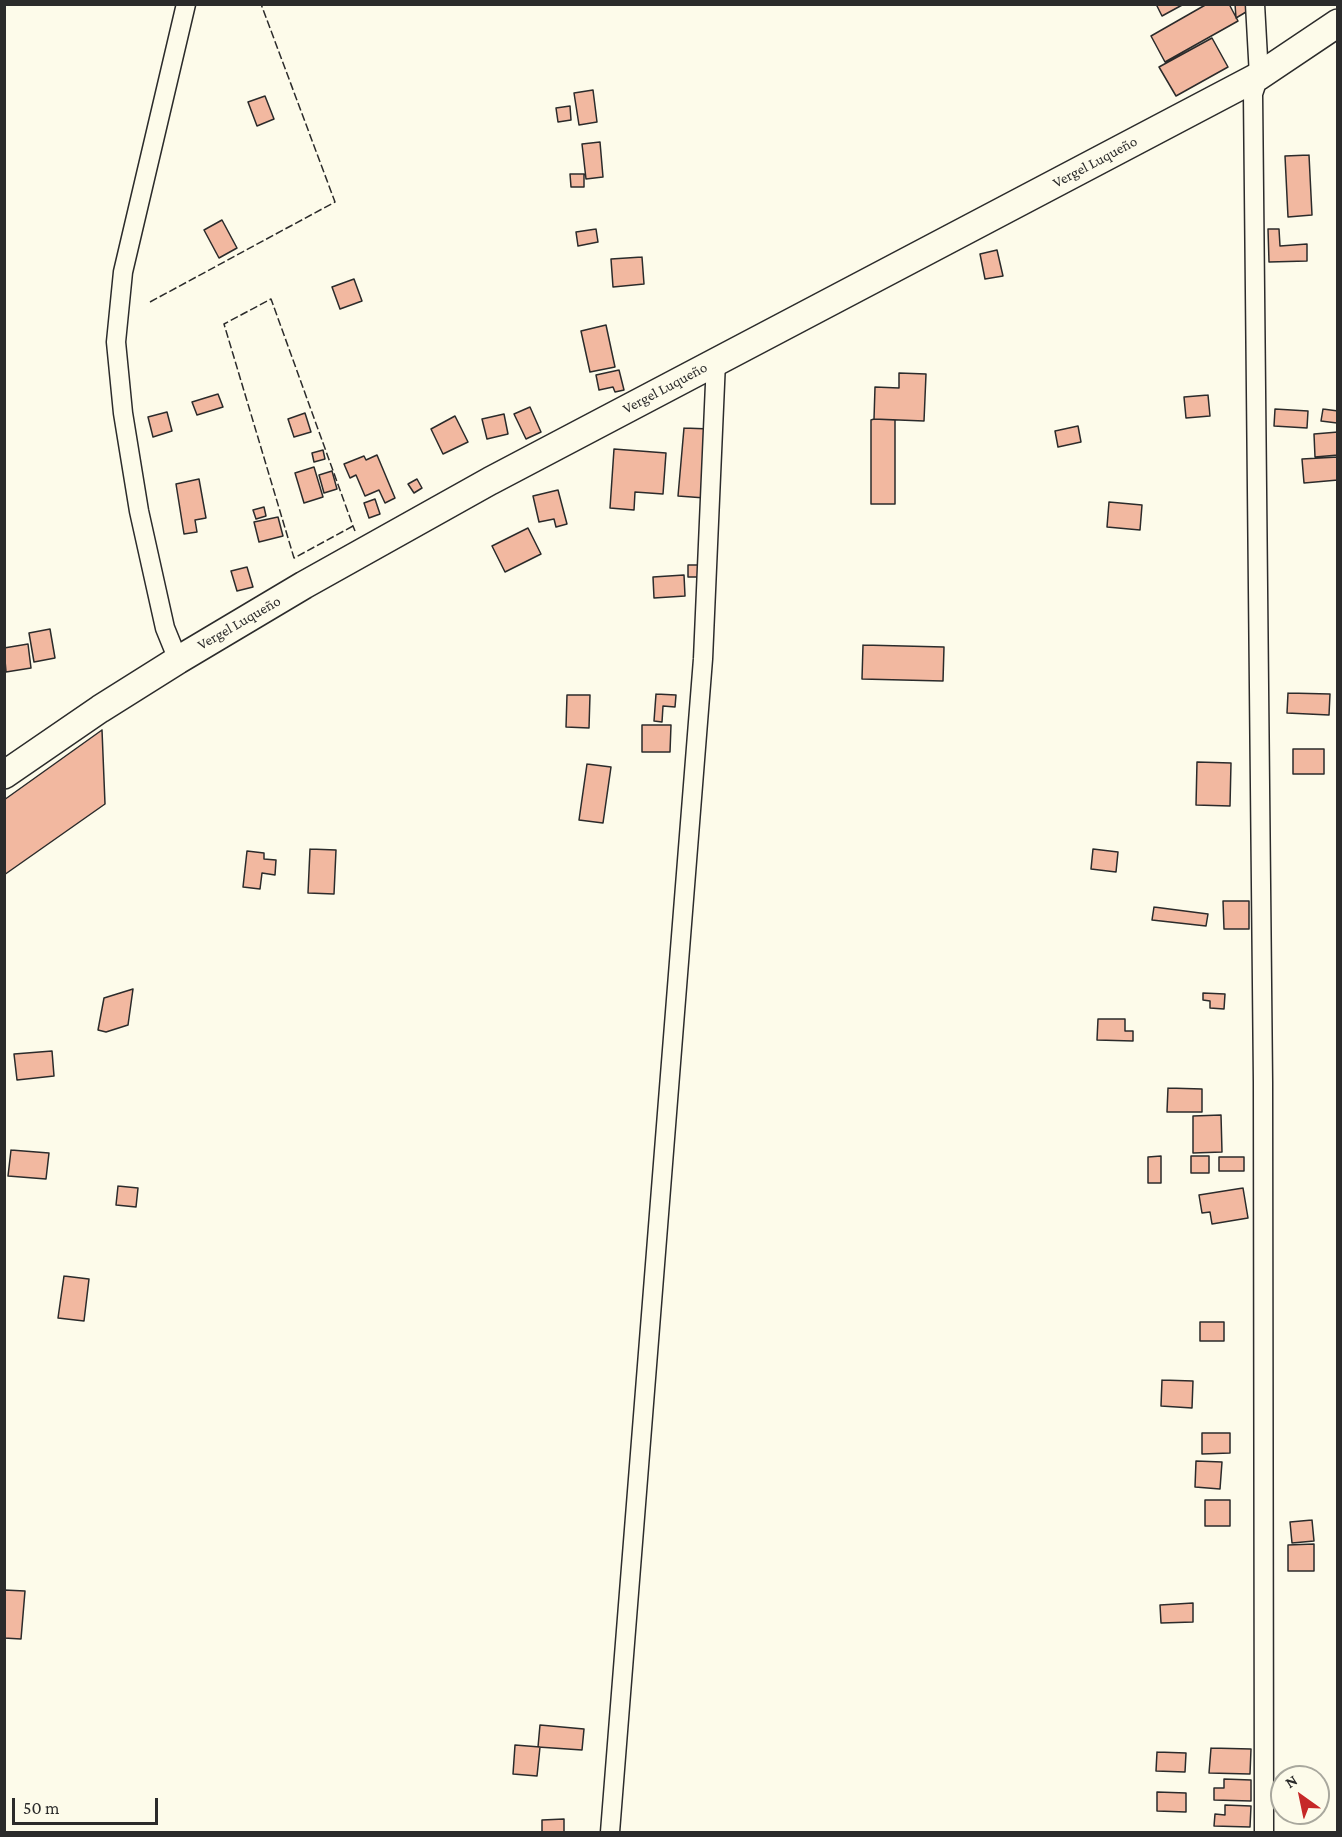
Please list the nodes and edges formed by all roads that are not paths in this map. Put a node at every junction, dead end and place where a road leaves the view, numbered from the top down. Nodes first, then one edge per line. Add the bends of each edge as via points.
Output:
1 (186, 4) edge
2 (1255, 4) edge
3 (1338, 23) edge
4 (1259, 76) junction
5 (716, 360) junction
6 (178, 660) junction
7 (4, 775) edge
8 (610, 1833) edge
9 (1264, 1833) edge

1 - 6 street via 123,273 116,342 139,511 165,628
2 - 4 street
3 - 4 main road, Vergel Luqueño
4 - 5 main road, Vergel Luqueño
4 - 9 street via 1253,106 1263,1082
5 - 6 main road, Vergel Luqueño via 490,481
5 - 8 street via 702,659
6 - 7 main road, Vergel Luqueño

